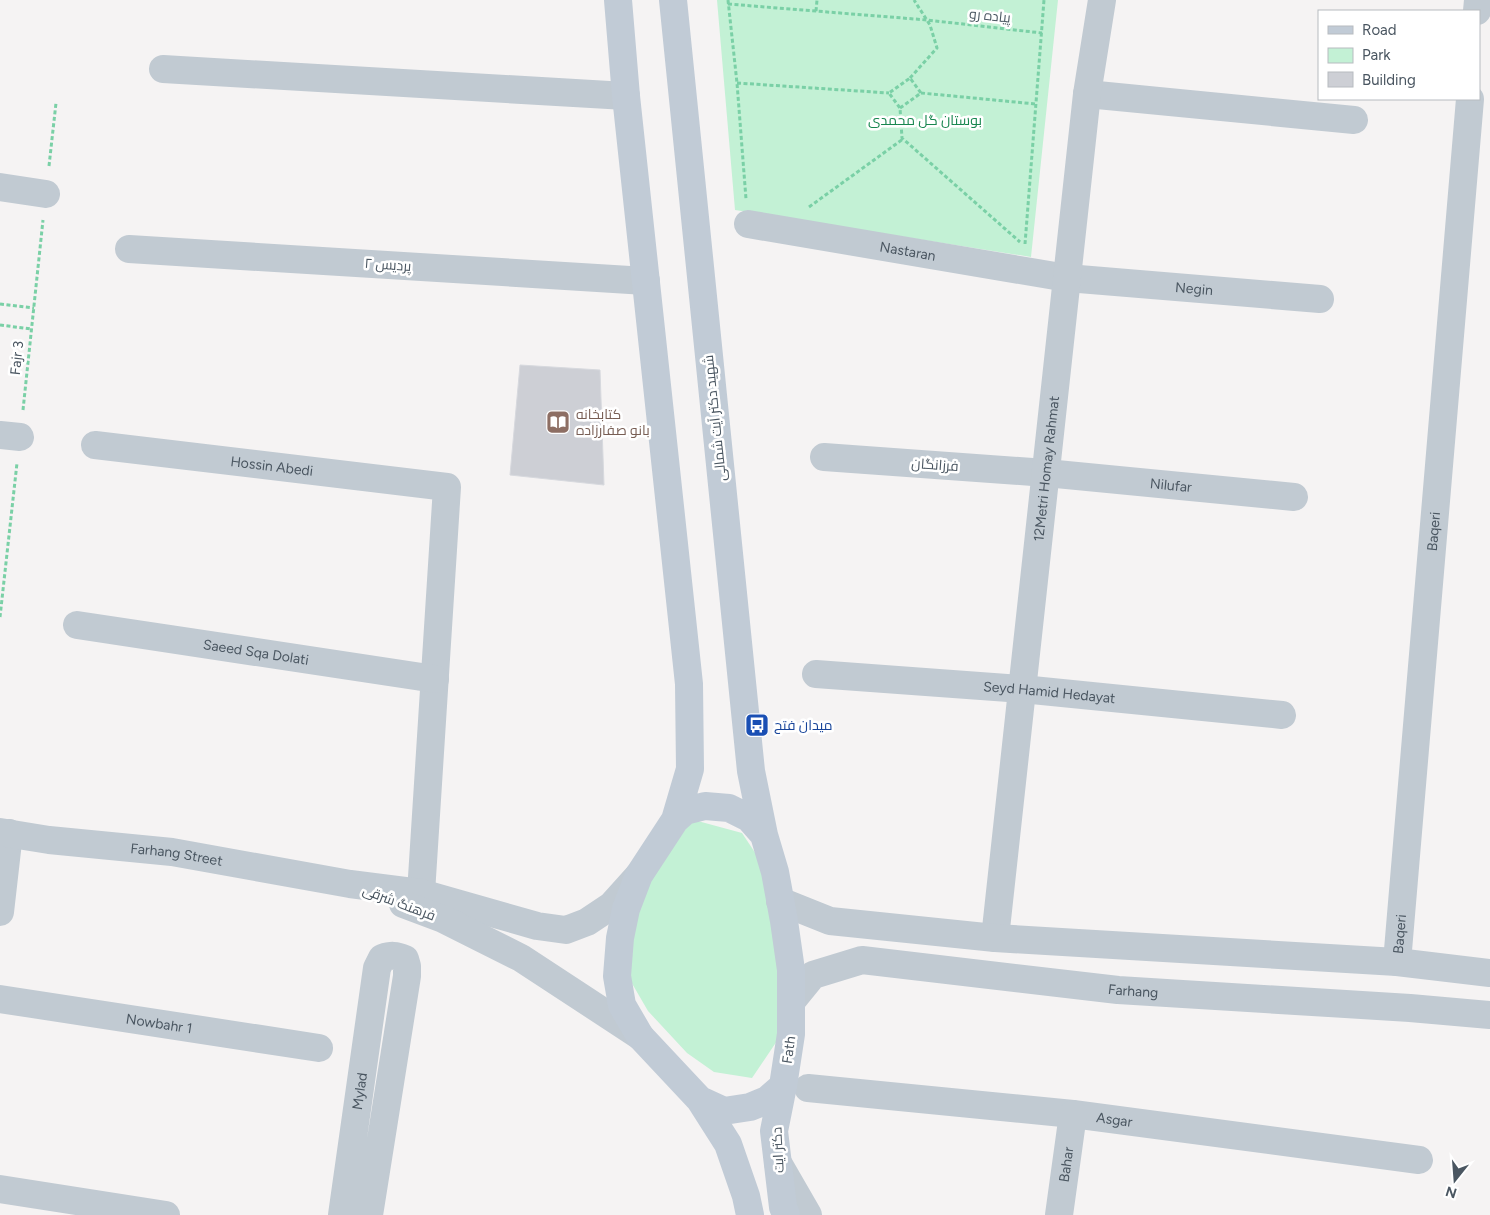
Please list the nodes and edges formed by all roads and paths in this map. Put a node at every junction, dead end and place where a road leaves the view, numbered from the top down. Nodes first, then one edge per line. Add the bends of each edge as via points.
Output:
1 (673, 0) edge
2 (688, 0) edge
3 (817, 0) edge
4 (914, 0) edge
5 (1044, 0) edge
6 (1102, 0) edge
7 (728, 2) edge
8 (617, 4) edge
9 (816, 11) junction
10 (927, 20) junction
11 (1042, 33) junction
12 (163, 68) dead end
13 (910, 78) junction
14 (737, 83) junction
15 (682, 92) junction
16 (889, 93) junction
17 (921, 93) junction
18 (1087, 94) junction
19 (626, 96) junction
20 (1470, 100) edge
21 (56, 103) dead end
22 (1036, 104) junction
23 (900, 108) junction
24 (1354, 120) dead end
25 (903, 139) dead end
26 (0, 187) edge
27 (46, 194) junction
28 (805, 210) dead end
29 (748, 224) joint
30 (130, 249) dead end
31 (1067, 278) junction
32 (646, 281) junction
33 (1320, 299) dead end
34 (0, 304) edge
35 (34, 308) junction
36 (0, 325) edge
37 (32, 329) junction
38 (10, 436) edge
39 (95, 445) dead end
40 (824, 457) dead end
41 (1046, 473) junction
42 (1294, 497) dead end
43 (0, 617) edge
44 (77, 625) dead end
45 (816, 674) dead end
46 (435, 679) junction
47 (1022, 689) junction
48 (1282, 715) dead end
49 (675, 820) junction
50 (4, 833) edge
51 (764, 835) junction
52 (639, 875) junction
53 (350, 884) junction
54 (422, 893) junction
55 (780, 901) junction
56 (0, 912) edge
57 (995, 938) junction
58 (1397, 962) junction
59 (1490, 973) edge
60 (0, 999) edge
61 (791, 1002) junction
62 (1490, 1015) edge
63 (640, 1036) junction
64 (319, 1048) dead end
65 (796, 1087) junction
66 (700, 1100) junction
67 (1073, 1114) junction
68 (1419, 1160) dead end
69 (778, 1163) junction
70 (0, 1190) edge
71 (166, 1215) edge
72 (342, 1215) edge
73 (369, 1215) edge
74 (750, 1215) edge
75 (786, 1215) edge
76 (808, 1215) edge
77 (1059, 1215) edge

1 - 15 main road, شهید دکتر آیت شمالی
2 - 15 main road
3 - 9 path
4 - 10 path
5 - 11 path
6 - 18 street, 12Metri Homay Rahmat
7 - 9 path, پیاده رو
7 - 14 path
8 - 19 main road
9 - 10 path, پیاده رو
10 - 11 path, پیاده رو
10 - 13 path via 937,48
11 - 22 path
12 - 19 street
13 - 16 path
13 - 17 path
14 - 16 path
14 - 29 path
15 - 51 main road, شهید دکتر آیت شمالی via 751,770
16 - 23 path
17 - 22 path
17 - 23 path
18 - 24 street
18 - 31 street, 12Metri Homay Rahmat
19 - 32 main road
20 - 58 street, Baqeri
21 - 27 path, Fajr 3
22 - 23 path via 1025,246 902,138
25 - 28 path
26 - 27 street
27 - 35 path, Fajr 3
29 - 31 street, Nastaran
30 - 32 street, پردیس ۲
31 - 33 street, Negin
31 - 41 street, 12Metri Homay Rahmat
32 - 49 main road via 689,684 690,769
34 - 35 path
35 - 37 path, Fajr 3
36 - 37 path
37 - 38 path, Fajr 3
38 - 43 path, Fajr 3
39 - 46 street, Hossin Abedi via 447,487
40 - 41 street, فرزانگان
41 - 42 street, Nilufar
41 - 47 street, 12Metri Homay Rahmat
44 - 46 street, Saeed Sqa Dolati
45 - 47 street, Seyd Hamid Hedayat
46 - 54 street
47 - 48 street, Seyd Hamid Hedayat
47 - 57 street, 12Metri Homay Rahmat
49 - 51 main road, Fath via 685,811 705,806 729,808 749,818
49 - 52 main road, Fath
50 - 53 street, Farhang Street via 172,852
50 - 56 street
51 - 55 main road, Fath
52 - 54 street, فرهنگ شرقی via 611,906 588,922 566,930 536,926
52 - 63 main road, Fath via 626,909 616,976 622,1005
53 - 54 street, فرهنگ شرقی
53 - 63 street, فرهنگ شرقی via 443,919 521,958
55 - 57 street via 830,920
55 - 61 main road, Fath via 791,970
57 - 58 street
58 - 59 street
60 - 64 street, Nowbahr 1
61 - 62 street, Farhang via 813,975 862,960 1118,990
61 - 65 main road, Fath
63 - 66 main road, Fath
65 - 66 main road, Fath via 750,1107 724,1111
65 - 67 street, Asgar
65 - 69 main road, دکتر ایت via 774,1130
66 - 74 main road via 728,1144
67 - 68 street, Asgar
67 - 77 street, Bahar
69 - 75 main road, دکتر ایت
69 - 76 street
70 - 71 street
72 - 73 street, Mylad via 377,968 382,958 391,955 404,959 407,976

